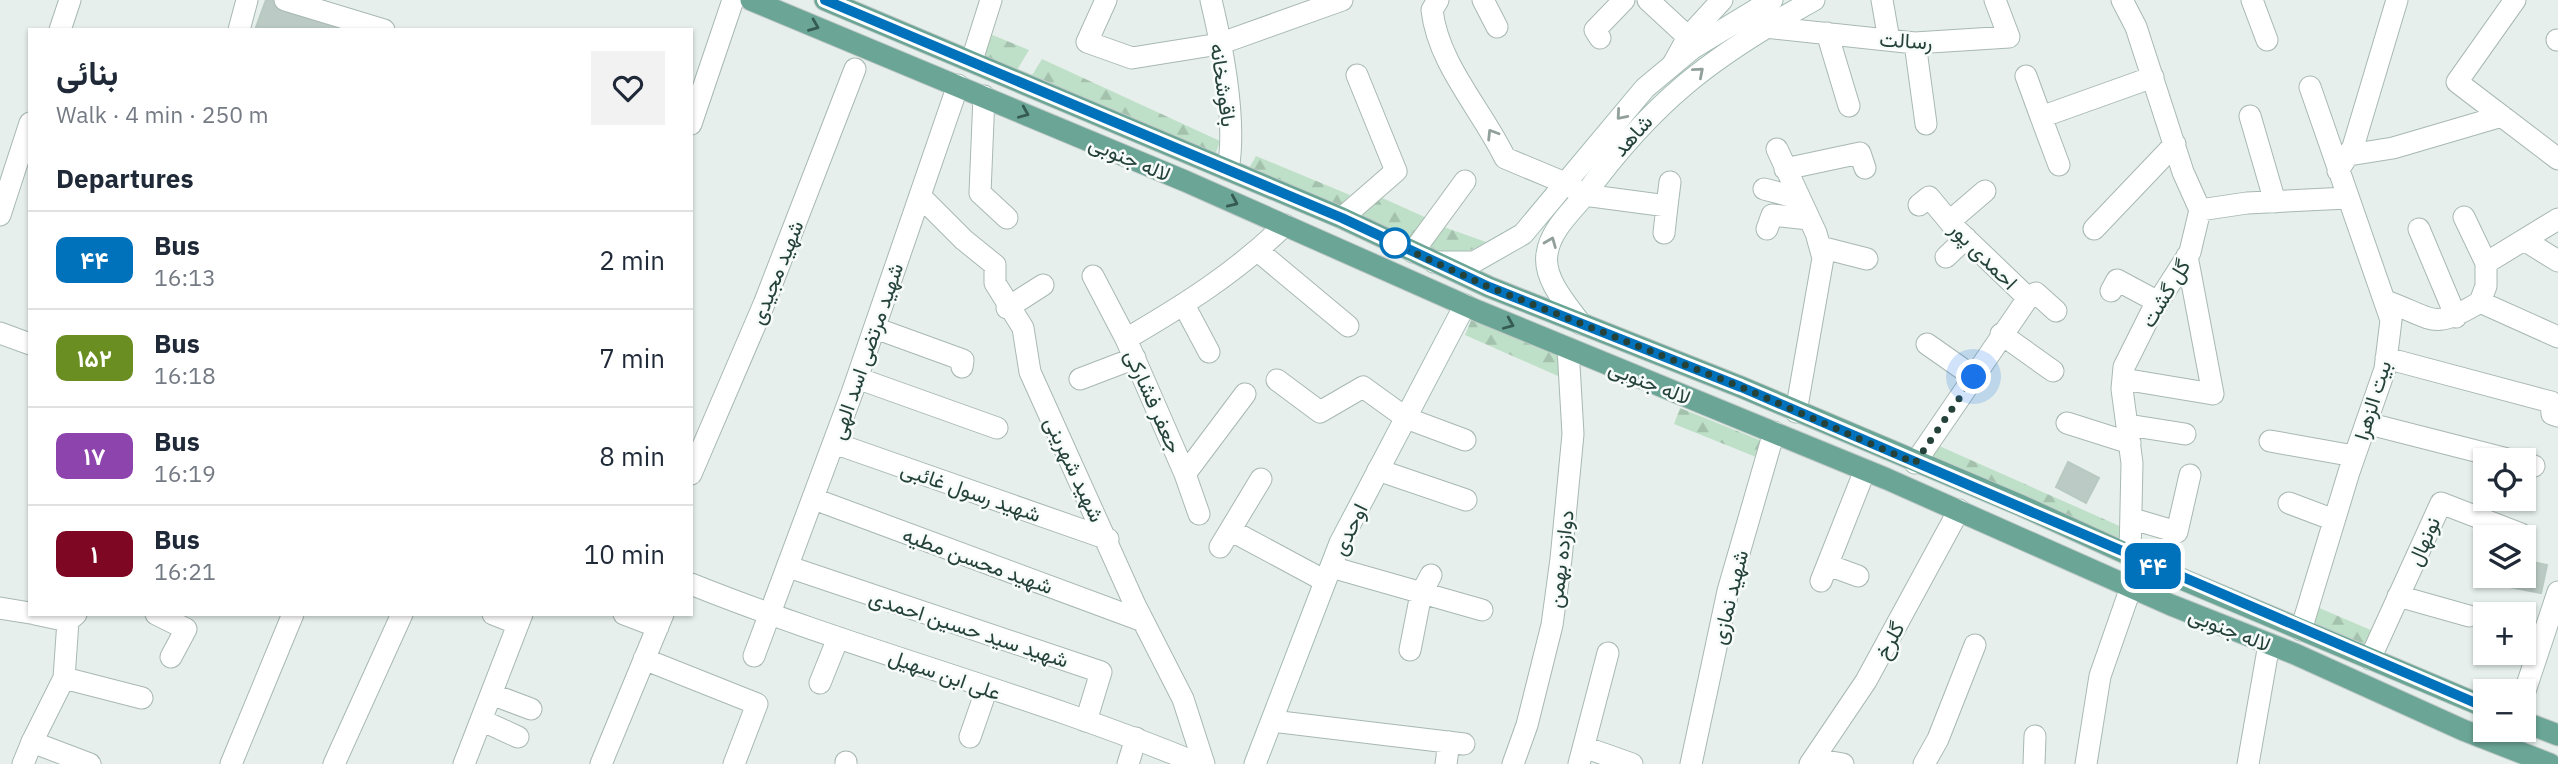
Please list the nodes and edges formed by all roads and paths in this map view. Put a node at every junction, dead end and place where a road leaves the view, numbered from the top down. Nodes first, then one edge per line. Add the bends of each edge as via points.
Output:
1 (70, 0) edge
2 (247, 0) edge
3 (285, 0) edge
4 (733, 0) edge
5 (751, 0) edge
6 (825, 0) edge
7 (991, 0) edge
8 (1106, 0) edge
9 (1211, 0) edge
10 (1342, 0) edge
11 (1438, 0) edge
12 (1482, 0) edge
13 (1624, 0) edge
14 (1648, 0) edge
15 (1722, 0) edge
16 (1772, 0) edge
17 (1814, 0) edge
18 (1882, 0) edge
19 (1995, 0) edge
20 (2122, 0) edge
21 (2252, 0) edge
22 (2397, 0) edge
23 (2515, 0) edge
24 (1497, 27) dead end
25 (1765, 27) junction
26 (61, 28) edge
27 (240, 28) edge
28 (377, 28) edge
29 (1827, 33) junction
30 (1688, 37) junction
31 (1600, 38) dead end
32 (1889, 40) junction
33 (2267, 40) dead end
34 (1915, 43) junction
35 (1219, 44) junction
36 (972, 60) junction
37 (1672, 64) junction
38 (855, 69) dead end
39 (1357, 75) dead end
40 (2026, 76) dead end
41 (2153, 77) junction
42 (958, 85) junction
43 (2310, 87) dead end
44 (984, 96) junction
45 (1850, 106) dead end
46 (2250, 116) dead end
47 (2502, 116) junction
48 (2041, 117) junction
49 (693, 118) edge
50 (1926, 124) dead end
51 (28, 129) edge
52 (2175, 144) junction
53 (1777, 149) dead end
54 (2558, 159) edge
55 (2344, 163) junction
56 (2059, 165) dead end
57 (1865, 168) dead end
58 (1785, 169) junction
59 (1228, 170) junction
60 (1465, 181) dead end
61 (1670, 182) dead end
62 (1565, 183) junction
63 (1764, 189) dead end
64 (1985, 191) dead end
65 (1584, 195) junction
66 (921, 197) junction
67 (1798, 198) junction
68 (2347, 198) junction
69 (2275, 202) junction
70 (1919, 205) dead end
71 (1667, 206) junction
72 (2200, 210) junction
73 (0, 215) edge
74 (2464, 217) dead end
75 (1007, 218) dead end
76 (1342, 218) junction
77 (1809, 219) junction
78 (2558, 219) edge
79 (1950, 221) junction
80 (1285, 225) junction
81 (1767, 229) dead end
82 (2094, 229) dead end
83 (2420, 229) dead end
84 (1664, 233) dead end
85 (1966, 238) junction
86 (2524, 240) junction
87 (1820, 247) junction
88 (1258, 251) junction
89 (1413, 252) junction
90 (2187, 256) junction
91 (1946, 257) dead end
92 (1867, 258) dead end
93 (2558, 261) edge
94 (1434, 262) junction
95 (2486, 263) junction
96 (1093, 276) dead end
97 (1043, 285) dead end
98 (2112, 291) dead end
99 (2028, 298) junction
100 (2386, 301) junction
101 (2158, 302) junction
102 (2480, 302) junction
103 (1184, 305) junction
104 (1465, 305) junction
105 (1007, 307) junction
106 (2056, 311) dead end
107 (2456, 317) junction
108 (1581, 324) junction
109 (1348, 326) dead end
110 (875, 328) junction
111 (0, 333) edge
112 (2001, 334) junction
113 (2558, 337) edge
114 (1126, 339) junction
115 (28, 343) edge
116 (1927, 344) dead end
117 (1568, 348) junction
118 (1209, 352) dead end
119 (1135, 358) junction
120 (2386, 358) junction
121 (962, 367) dead end
122 (2053, 370) dead end
123 (1974, 377) junction
124 (857, 378) junction
125 (1080, 379) dead end
126 (2123, 379) junction
127 (1276, 380) dead end
128 (1245, 394) dead end
129 (1797, 412) junction
130 (2558, 416) edge
131 (1406, 418) junction
132 (2067, 423) dead end
133 (2366, 423) junction
134 (997, 428) dead end
135 (1774, 432) junction
136 (2129, 434) junction
137 (2185, 434) dead end
138 (1465, 440) dead end
139 (2270, 441) dead end
140 (834, 443) junction
141 (2473, 450) edge
142 (2354, 456) junction
143 (1915, 463) junction
144 (693, 469) edge
145 (1378, 470) junction
146 (1865, 470) junction
147 (1185, 474) junction
148 (2190, 475) dead end
149 (1261, 479) dead end
150 (814, 499) junction
151 (1466, 500) dead end
152 (2289, 503) dead end
153 (2027, 508) junction
154 (1959, 510) junction
155 (1199, 514) dead end
156 (2133, 519) junction
157 (2334, 520) junction
158 (2498, 525) edge
159 (2003, 529) junction
160 (1108, 539) junction
161 (2126, 553) junction
162 (789, 567) junction
163 (2090, 568) junction
164 (1328, 574) junction
165 (1858, 576) dead end
166 (1426, 584) junction
167 (693, 585) edge
168 (2131, 587) junction
169 (2399, 596) junction
170 (2556, 604) edge
171 (1482, 610) dead end
172 (2, 612) edge
173 (28, 614) edge
174 (160, 616) edge
175 (292, 616) edge
176 (401, 616) edge
177 (636, 616) edge
178 (771, 616) junction
179 (2469, 616) dead end
180 (72, 617) edge
181 (520, 619) edge
182 (661, 620) edge
183 (1143, 621) junction
184 (2301, 630) junction
185 (838, 638) junction
186 (2269, 644) junction
187 (1975, 645) dead end
188 (1410, 650) dead end
189 (1608, 653) dead end
190 (754, 656) dead end
191 (171, 657) dead end
192 (645, 659) junction
193 (2370, 659) junction
194 (64, 678) junction
195 (2529, 679) edge
196 (820, 683) dead end
197 (987, 688) junction
198 (492, 694) junction
199 (142, 698) dead end
200 (2473, 702) edge
201 (531, 709) dead end
202 (481, 720) junction
203 (1086, 721) junction
204 (1272, 721) junction
205 (2536, 727) edge
206 (2558, 735) edge
207 (2035, 736) dead end
208 (517, 737) dead end
209 (970, 737) dead end
210 (1136, 738) junction
211 (32, 742) junction
212 (1581, 756) edge
213 (1812, 762) edge
214 (23, 764) edge
215 (90, 764) edge
216 (231, 764) edge
217 (334, 764) edge
218 (464, 764) edge
219 (601, 764) edge
220 (734, 764) edge
221 (1128, 764) edge
222 (1201, 764) edge
223 (1255, 764) edge
224 (1446, 764) edge
225 (1513, 764) edge
226 (1632, 764) edge
227 (1691, 764) edge
228 (1843, 764) edge
229 (1924, 764) edge
230 (2034, 764) edge
231 (2086, 764) edge
232 (2248, 764) edge
233 (2549, 764) edge

1 - 26 street
2 - 27 street
3 - 28 street
4 - 49 street
5 -> 42 main road, لاله جنوبی
6 - 36 main road, لاله جنوبی
7 - 36 street
8 - 35 street via 1087,42 1132,58
9 - 35 street, باقوشخانه
10 - 35 street
62 -> 11 street via 1505,158 1434,29 1432,10
12 - 24 street
13 - 31 street via 1595,30
14 - 30 street
15 - 30 street
16 - 37 street, شاهد
17 - 25 street, شاهد
18 - 32 street
19 - 34 street, رسالت via 2009,37
20 - 41 street
21 - 33 street
22 - 55 street
23 - 47 street via 2457,82
25 - 29 street, رسالت
65 -> 25 street, شاهد via 1650,115 1705,66
29 - 32 street, رسالت
29 - 45 street
30 - 37 street
32 - 34 street, رسالت
34 - 50 street
35 - 59 street, باقوشخانه via 1232,147
36 - 59 main road, لاله جنوبی
37 -> 62 street, شاهد via 1645,88
38 - 144 street, شهید مجیدی via 764,304
39 - 76 street via 1396,171
40 - 48 street
41 - 48 street
41 - 52 street
42 - 44 main road, لاله جنوبی
42 - 66 street, شهید مرتضی اسد الهی
43 - 55 street, بیت الزهرا
44 - 75 street via 980,193
44 -> 80 main road, لاله جنوبی
46 - 69 street
47 - 54 street
47 - 55 street
48 - 56 street
51 - 73 street
52 - 72 street
52 - 82 street
53 - 58 street
55 - 68 street, بیت الزهرا
57 - 58 street via 1860,153
58 - 67 street
59 - 76 main road, لاله جنوبی
60 - 89 street
61 - 71 street
62 - 65 street
62 - 94 street, شاهد via 1523,234 1494,253 1474,262
63 - 67 street
64 - 79 street
65 - 71 street
108 -> 65 street, شاهد via 1556,289 1546,254 1552,236
66 - 105 street, شهید شهرینی via 995,265 995,283
66 - 110 street, شهید مرتضی اسد الهی
67 - 77 street
68 - 69 street
68 - 100 street, بیت الزهرا
69 - 72 street
70 - 79 street, احمدی پور via 1929,197
71 - 84 street
72 - 90 street, گل گشت
74 - 95 street
76 - 89 main road, لاله جنوبی
77 - 81 street via 1772,215
77 - 87 street
78 - 86 street
79 - 85 street, احمدی پور
80 - 88 street, جعفر فشارکی
80 - 104 main road, لاله جنوبی
83 - 107 street
85 - 91 street
85 - 99 street, احمدی پور
86 - 93 street
86 - 95 street
87 - 92 street
87 - 129 street via 1823,258
88 - 103 street, جعفر فشارکی
88 - 109 street
89 - 94 main road, لاله جنوبی
90 - 101 street, گل گشت
90 - 126 street via 2213,394
94 - 108 main road, لاله جنوبی
95 - 102 street
96 - 114 street
97 - 105 street
98 - 101 street via 2117,280
99 - 106 street via 2036,293
99 - 112 street, احمدی پور
100 - 107 street via 2434,322
100 - 120 street, بیت الزهرا via 2391,320
101 - 126 street, گل گشت via 2124,367
102 - 107 street
102 - 113 street
103 - 114 street, جعفر فشارکی
103 - 118 street
104 -> 117 main road, لاله جنوبی
104 - 131 street, اوحدی
105 - 160 street, شهید شهرینی via 1023,328 1030,372
108 - 129 main road, لاله جنوبی
110 - 121 street via 963,360
110 - 124 street, شهید مرتضی اسد الهی
111 - 115 street
112 - 122 street
112 - 123 street, احمدی پور
114 - 119 street, جعفر فشارکی
116 - 123 street
117 - 135 main road, لاله جنوبی
117 - 225 street, دوازده بهمن via 1573,433 1560,572 1549,637
119 - 125 street
119 - 147 street, جعفر فشارکی
120 - 130 street via 2551,402 2552,414
120 - 133 street, بیت الزهرا
123 - 143 street, احمدی پور
124 - 134 street
124 - 140 street, شهید مرتضی اسد الهی
126 - 136 street, گل گشت
127 - 131 street via 1320,412 1363,387
128 - 147 street, جعفر فشارکی
129 - 143 main road, لاله جنوبی
131 - 138 street
131 - 145 street, اوحدی
132 - 136 street
133 - 141 street
133 - 142 street, بیت الزهرا
135 - 146 main road, لاله جنوبی
135 - 227 street, شهید نمازی via 1728,591
136 - 137 street
136 - 156 street, گل گشت
139 - 142 street
140 - 150 street, شهید مرتضی اسد الهی
140 - 160 street, شهید رسول غائبی
142 - 157 street, بیت الزهرا
143 - 153 main road, لاله جنوبی
145 - 151 street
145 - 164 street, اوحدی
146 - 154 main road, لاله جنوبی
146 - 165 street via 1825,573
147 - 155 street
148 - 156 street via 2177,533
149 - 164 street via 1226,539
150 - 162 street, شهید مرتضی اسد الهی
150 - 183 street, شهید محسن مطیه
152 - 157 street
153 - 159 main road via 2034,519 2031,527
153 - 161 main road, لاله جنوبی
154 - 159 main road, لاله جنوبی
154 - 213 street, گلرخ via 1866,681
156 - 161 street, گل گشت
157 - 184 street, بیت الزهرا
158 - 169 street, نونهال via 2441,503
159 - 163 main road, لاله جنوبی
160 - 183 street, شهید شهرینی
161 - 163 main road via 2090,549 2085,555
161 - 184 main road, لاله جنوبی
162 - 178 street, شهید مرتضی اسد الهی
162 - 203 street, شهید سید حسین احمدی via 1101,671
163 - 168 main road, لاله جنوبی
164 - 166 street
164 - 204 street, اوحدی
166 - 171 street
166 - 188 street
167 - 178 street, علی ابن سهیل
168 - 186 main road, لاله جنوبی
168 - 231 street via 2099,676
169 - 179 street
169 - 193 street, نونهال
170 - 195 street
172 - 173 street
174 - 191 street via 186,629
175 - 216 street
176 - 217 street
177 - 182 street
178 - 185 street, علی ابن سهیل
178 - 190 street, شهید مرتضی اسد الهی
180 - 194 street
181 - 198 street
182 - 192 street
183 - 222 street, شهید شهرینی via 1183,699
184 - 193 main road, لاله جنوبی
185 - 196 street
185 - 197 street, علی ابن سهیل
186 - 232 street
186 - 233 main road, لاله جنوبی
187 - 229 street
189 - 212 street
192 - 219 street
192 - 220 street via 757,704
193 - 200 main road, لاله جنوبی
194 - 199 street
194 - 211 street
197 - 203 street, علی ابن سهیل
197 - 209 street
198 - 201 street
198 - 202 street
202 - 208 street
202 - 218 street
203 - 210 street, علی ابن سهیل
204 - 223 street, اوحدی
204 - 224 street via 1457,743
205 - 206 main road
207 - 230 street
210 - 221 street
210 - 222 street, علی ابن سهیل
211 - 214 street
211 - 215 street
212 - 226 street
213 - 228 street

